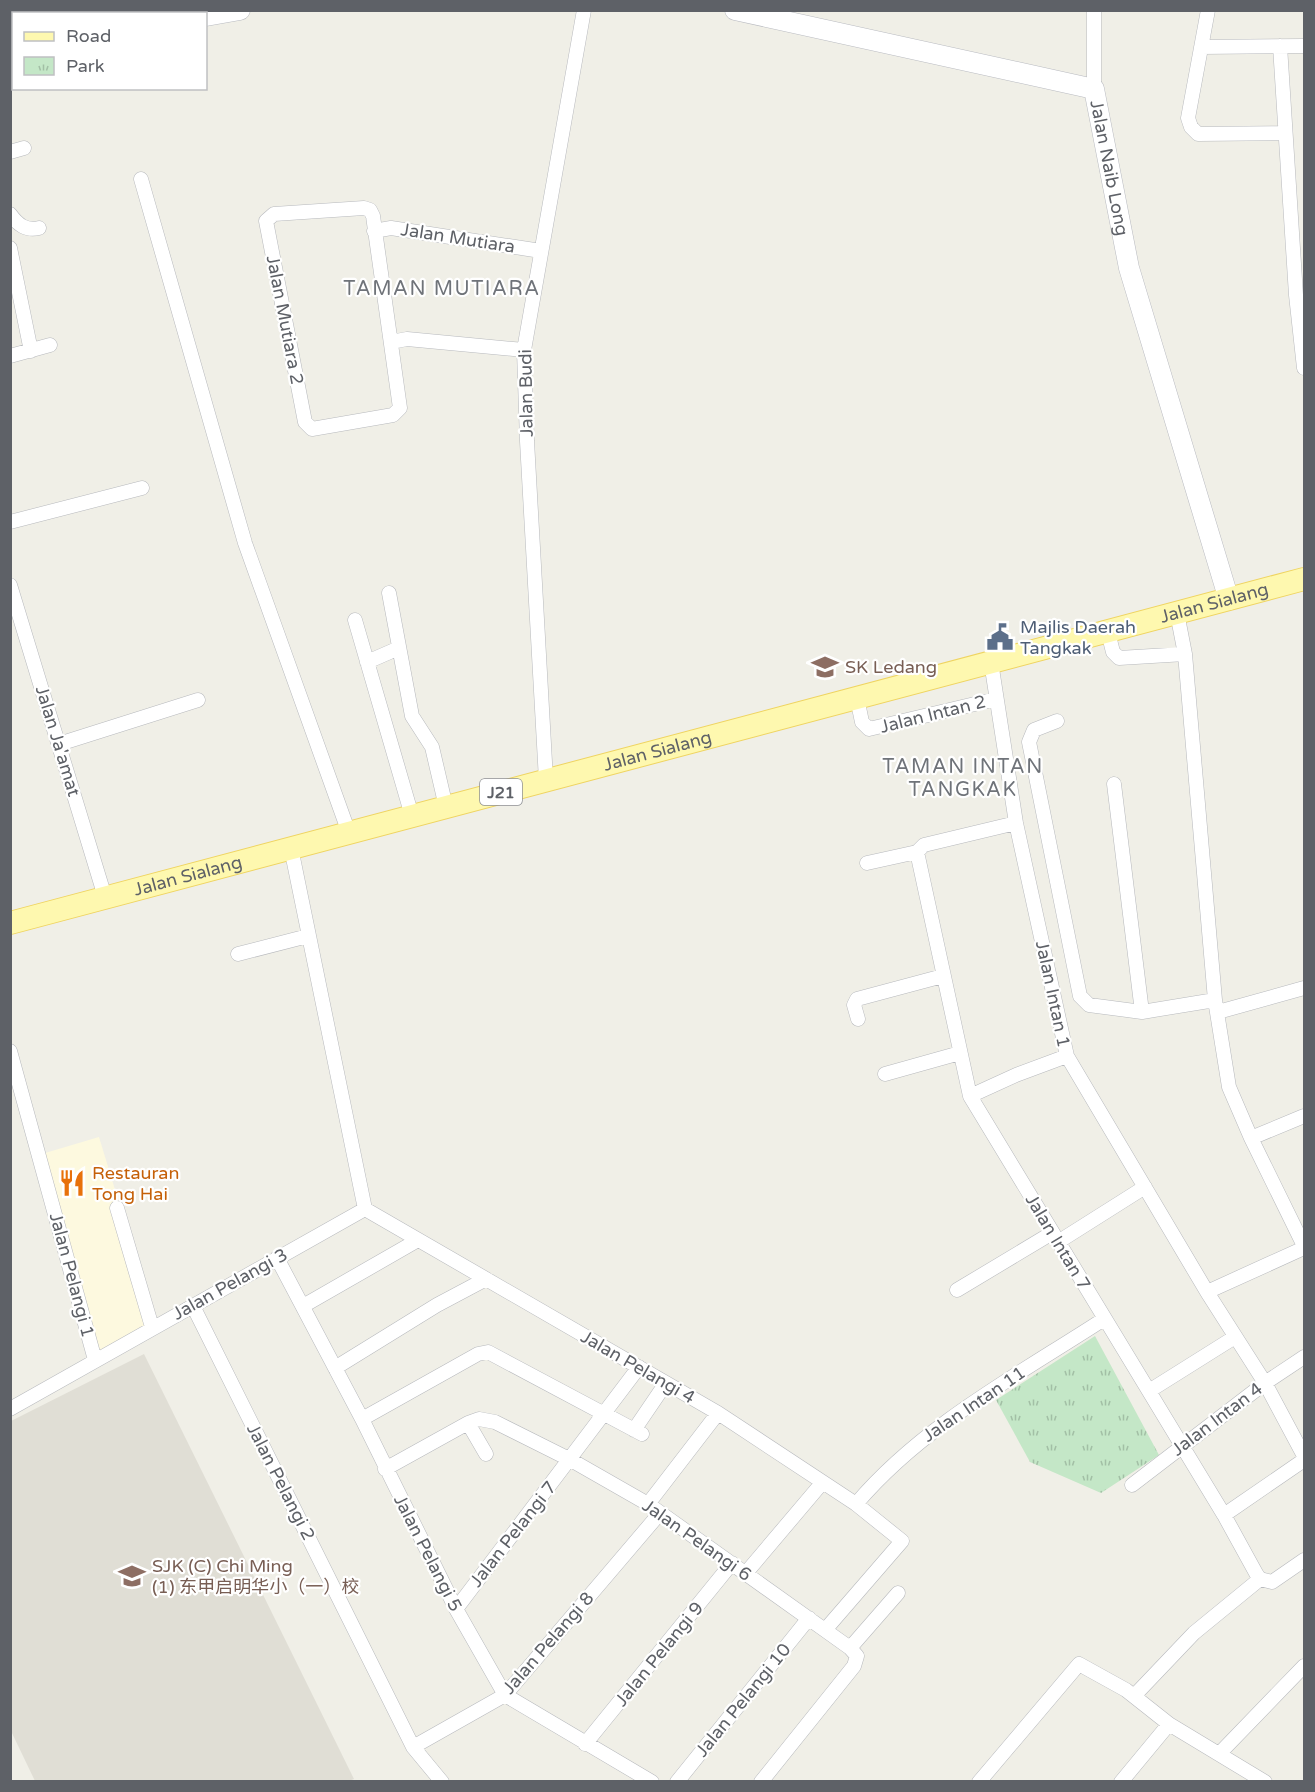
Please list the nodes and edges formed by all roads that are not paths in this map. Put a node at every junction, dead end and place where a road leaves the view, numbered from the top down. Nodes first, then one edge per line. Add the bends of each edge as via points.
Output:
1 (240, 10) edge
2 (584, 10) edge
3 (735, 10) edge
4 (1094, 10) edge
5 (1208, 10) edge
6 (207, 16) edge
7 (1280, 46) junction
8 (1305, 46) edge
9 (1201, 47) junction
10 (1094, 89) junction
11 (1284, 133) junction
12 (141, 179) dead end
13 (10, 214) edge
14 (39, 228) dead end
15 (374, 231) junction
16 (10, 248) edge
17 (541, 251) junction
18 (391, 342) junction
19 (50, 345) dead end
20 (524, 350) junction
21 (31, 351) junction
22 (10, 357) edge
23 (1305, 368) edge
24 (142, 488) dead end
25 (10, 522) edge
26 (1305, 579) edge
27 (10, 585) edge
28 (389, 593) dead end
29 (1229, 600) junction
30 (1177, 613) junction
31 (355, 620) dead end
32 (1108, 632) junction
33 (399, 648) junction
34 (1185, 654) junction
35 (367, 662) junction
36 (991, 662) junction
37 (857, 698) junction
38 (996, 699) junction
39 (198, 700) dead end
40 (1058, 721) dead end
41 (59, 744) junction
42 (546, 780) junction
43 (1114, 784) dead end
44 (446, 807) junction
45 (412, 816) junction
46 (1016, 823) junction
47 (349, 833) junction
48 (291, 848) junction
49 (917, 854) junction
50 (867, 863) dead end
51 (105, 897) junction
52 (10, 923) edge
53 (308, 936) junction
54 (238, 954) dead end
55 (943, 976) junction
56 (1305, 988) edge
57 (1217, 1006) junction
58 (1143, 1012) junction
59 (858, 1019) dead end
60 (10, 1051) edge
61 (960, 1053) junction
62 (1067, 1056) junction
63 (885, 1074) dead end
64 (970, 1096) junction
65 (1305, 1116) edge
66 (1251, 1138) junction
67 (1145, 1187) junction
68 (117, 1208) dead end
69 (365, 1209) junction
70 (1055, 1238) junction
71 (418, 1240) junction
72 (1305, 1247) edge
73 (277, 1258) junction
74 (486, 1279) junction
75 (957, 1290) dead end
76 (1207, 1292) junction
77 (193, 1306) junction
78 (303, 1306) junction
79 (1104, 1319) junction
80 (152, 1328) junction
81 (1235, 1337) junction
82 (1305, 1357) edge
83 (95, 1360) junction
84 (639, 1367) junction
85 (335, 1368) junction
86 (666, 1383) junction
87 (1265, 1383) junction
88 (1149, 1391) junction
89 (10, 1409) edge
90 (718, 1413) junction
91 (604, 1414) junction
92 (362, 1419) junction
93 (468, 1423) junction
94 (1183, 1445) junction
95 (486, 1454) dead end
96 (1305, 1458) edge
97 (571, 1460) junction
98 (385, 1469) junction
99 (822, 1483) junction
100 (1132, 1485) dead end
101 (648, 1504) junction
102 (855, 1504) junction
103 (660, 1513) junction
104 (1224, 1515) junction
105 (1305, 1560) edge
106 (732, 1563) junction
107 (745, 1574) junction
108 (1260, 1579) junction
109 (898, 1593) dead end
110 (456, 1609) junction
111 (809, 1618) junction
112 (825, 1630) junction
113 (850, 1648) junction
114 (1305, 1666) edge
115 (505, 1695) junction
116 (1134, 1696) junction
117 (1169, 1724) junction
118 (585, 1744) junction
119 (412, 1747) junction
120 (1219, 1754) junction
121 (433, 1779) edge
122 (652, 1782) edge
123 (676, 1782) edge
124 (761, 1782) edge
125 (979, 1782) edge
126 (1121, 1782) edge
127 (1266, 1782) edge

1 - 6 main road
2 - 17 street, Jalan Budi
3 - 10 main road, Jalan Naib Long
4 - 10 street
5 - 9 street
7 - 8 street
7 - 9 street
7 - 11 street
9 - 11 street via 1188,118 1191,127 1198,134
10 - 29 main road, Jalan Naib Long via 1129,268
11 - 23 street
12 - 47 street via 245,543
13 - 14 street via 26,228
15 - 17 street, Jalan Mutiara via 392,228
15 - 18 street
15 - 18 street, Jalan Mutiara 2 via 372,213 367,208 270,215 266,225 306,425 315,429 399,411
16 - 21 street
17 - 20 street, Jalan Budi
18 - 20 street via 407,339
19 - 21 street
20 - 42 street, Jalan Budi
21 - 22 street
24 - 25 street
26 - 29 main road, Jalan Sialang / J21
27 - 41 street, Jalan Ja'amat
28 - 33 street
29 - 30 main road, Jalan Sialang / J21
30 - 32 main road, Jalan Sialang / J21
30 - 34 street
31 - 35 street
32 - 34 street via 1113,652 1119,658
32 - 36 main road, Jalan Sialang / J21
33 - 35 street
33 - 44 street via 412,716 432,747
34 - 57 street
35 - 45 street
36 - 37 main road, Jalan Sialang / J21
36 - 38 street, Jalan Intan 1
37 - 38 street, Jalan Intan 2 via 863,725 869,729
37 - 42 main road, Jalan Sialang / J21
38 - 46 street, Jalan Intan 1
39 - 41 street
40 - 58 street via 1034,730 1029,742 1080,996 1089,1005
41 - 51 street, Jalan Ja'amat
42 - 44 main road, Jalan Sialang / J21
43 - 58 street
44 - 45 main road, Jalan Sialang / J21
45 - 47 main road, Jalan Sialang / J21
46 - 49 street via 924,845
46 - 62 street, Jalan Intan 1
47 - 48 main road, Jalan Sialang / J21
48 - 51 main road, Jalan Sialang / J21
48 - 53 street
49 - 50 street
49 - 55 street, Jalan Intan 7
51 - 52 main road, Jalan Sialang / J21
53 - 54 street
53 - 69 street
55 - 59 street via 857,999 854,1005
55 - 61 street, Jalan Intan 7
56 - 57 street
57 - 58 street
57 - 66 street via 1229,1087
60 - 83 street, Jalan Pelangi 1
61 - 63 street
61 - 64 street, Jalan Intan 7
62 - 64 street
62 - 67 street, Jalan Intan 1
64 - 70 street, Jalan Intan 7
65 - 66 street
66 - 72 street
67 - 70 street
67 - 76 street, Jalan Intan 1
68 - 80 street
69 - 71 street, Jalan Pelangi 4
69 - 73 street, Jalan Pelangi 3
70 - 75 street
70 - 79 street, Jalan Intan 7
71 - 74 street, Jalan Pelangi 4
71 - 78 street
72 - 76 street
73 - 77 street, Jalan Pelangi 3
73 - 78 street, Jalan Pelangi 5
74 - 84 street, Jalan Pelangi 4
74 - 85 street
76 - 81 street, Jalan Intan 1
77 - 80 street, Jalan Pelangi 3
77 - 119 street, Jalan Pelangi 2
78 - 85 street, Jalan Pelangi 5
79 - 88 street, Jalan Intan 7
79 - 102 street, Jalan Intan 11 via 924,1437 891,1464
80 - 83 street, Jalan Pelangi 3
81 - 87 street, Jalan Intan 1
81 - 88 street
82 - 87 street, Jalan Intan 4
83 - 89 street, Jalan Pelangi 3
84 - 86 street, Jalan Pelangi 4
84 - 91 street, Jalan Pelangi 7
85 - 92 street, Jalan Pelangi 5
86 - 90 street, Jalan Pelangi 4
86 - 91 street via 638,1432
87 - 94 street, Jalan Intan 4
87 - 96 street, Jalan Intan 1
88 - 94 street, Jalan Intan 7
90 - 99 street, Jalan Pelangi 4
90 - 101 street
91 - 92 street via 488,1352
91 - 97 street, Jalan Pelangi 7
92 - 98 street, Jalan Pelangi 5
93 - 95 street
93 - 97 street, Jalan Pelangi 6 via 479,1419 495,1422
93 - 98 street, Jalan Pelangi 6
94 - 100 street, Jalan Intan 4
94 - 104 street, Jalan Intan 7
96 - 104 street
97 - 101 street, Jalan Pelangi 6
97 - 110 street, Jalan Pelangi 7
98 - 110 street, Jalan Pelangi 5
99 - 102 street, Jalan Pelangi 4
99 - 107 street
101 - 103 street, Jalan Pelangi 6
102 - 112 street, Jalan Pelangi 4 via 902,1541
103 - 106 street, Jalan Pelangi 6
103 - 115 street, Jalan Pelangi 8
104 - 108 street, Jalan Intan 7
105 - 108 street via 1272,1582
106 - 107 street, Jalan Pelangi 6
106 - 118 street, Jalan Pelangi 9
107 - 111 street, Jalan Pelangi 6
108 - 116 street via 1194,1633
109 - 113 street
110 - 115 street, Jalan Pelangi 5
111 - 112 street, Jalan Pelangi 6
111 - 123 street, Jalan Pelangi 10
112 - 113 street, Jalan Pelangi 6
113 - 124 street via 857,1656 854,1666
114 - 120 street
115 - 118 street, Jalan Pelangi 5
115 - 119 street, Jalan Pelangi 8
116 - 117 street
116 - 125 street via 1079,1664
117 - 120 street
117 - 126 street
118 - 122 street, Jalan Pelangi 5
119 - 121 street, Jalan Pelangi 2
120 - 127 street

